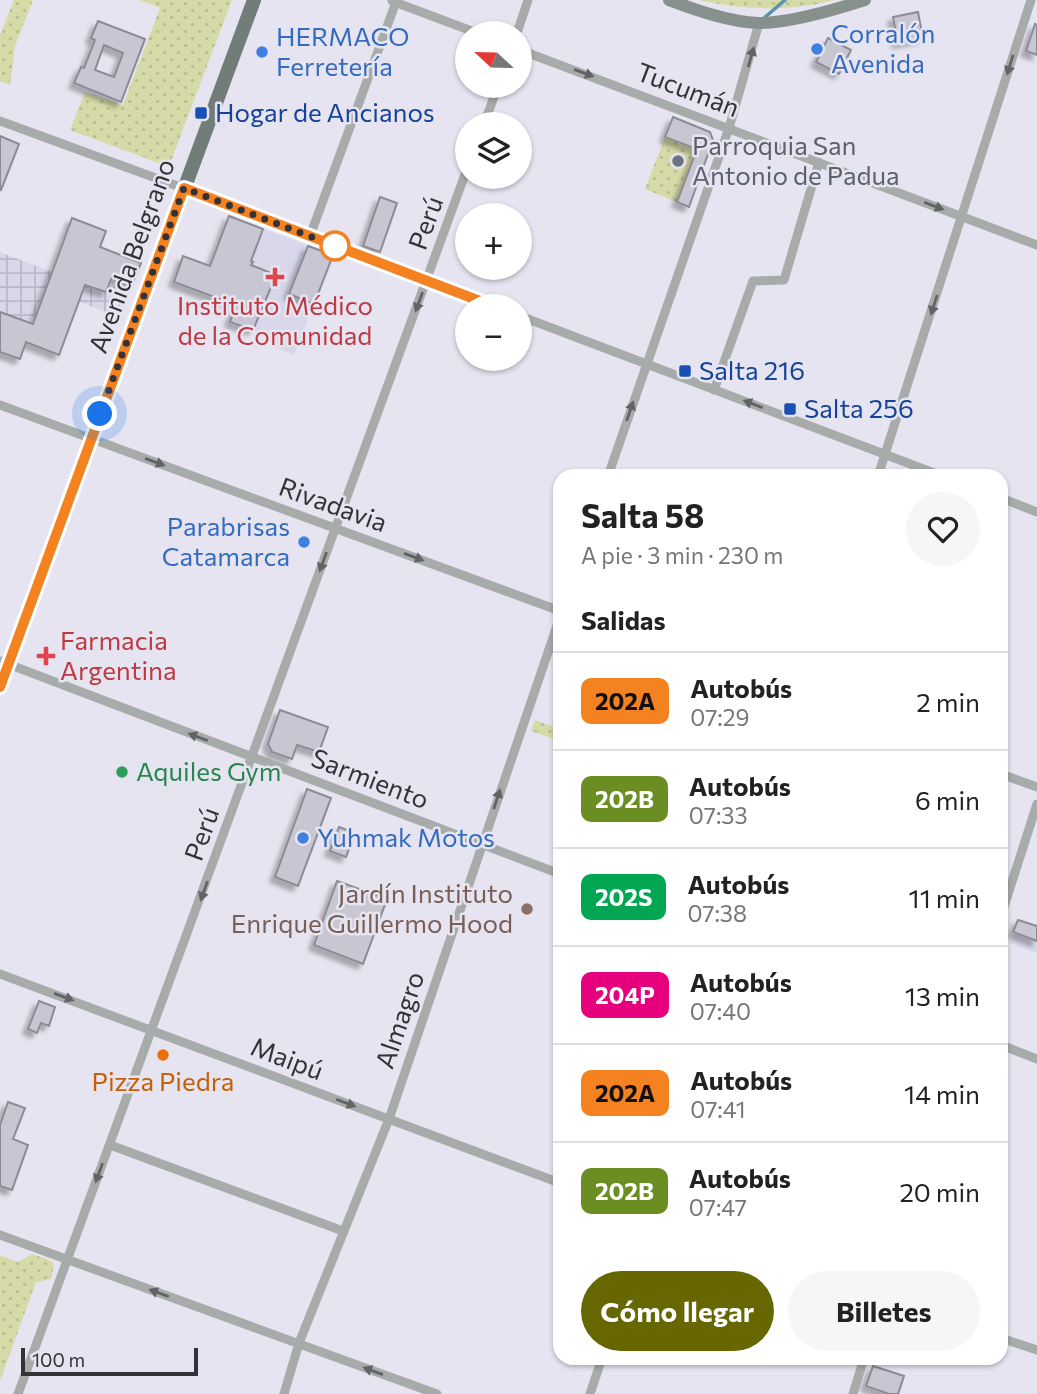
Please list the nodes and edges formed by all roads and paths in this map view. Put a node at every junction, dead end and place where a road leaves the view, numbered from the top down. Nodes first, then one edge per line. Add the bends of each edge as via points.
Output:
1 (254, 0) edge
2 (528, 0) edge
3 (669, 0) edge
4 (865, 0) edge
5 (1031, 0) edge
6 (393, 1) edge
7 (521, 21) edge
8 (759, 23) junction
9 (455, 25) edge
10 (532, 54) edge
11 (0, 121) edge
12 (729, 128) junction
13 (818, 162) junction
14 (184, 188) junction
15 (460, 189) edge
16 (963, 217) junction
17 (310, 236) junction
18 (1037, 246) edge
19 (427, 281) junction
20 (462, 294) edge
21 (532, 321) edge
22 (646, 365) junction
23 (715, 390) junction
24 (0, 405) edge
25 (91, 439) junction
26 (885, 454) junction
27 (610, 469) edge
28 (880, 469) edge
29 (924, 469) edge
30 (1008, 501) edge
31 (1037, 512) edge
32 (336, 528) junction
33 (553, 608) edge
34 (553, 637) edge
35 (4, 662) edge
36 (0, 687) edge
37 (253, 757) junction
38 (1008, 777) edge
39 (1037, 787) edge
40 (1037, 804) edge
41 (482, 844) junction
42 (553, 871) edge
43 (1008, 894) edge
44 (0, 974) edge
45 (153, 1031) junction
46 (1008, 1048) edge
47 (1037, 1059) edge
48 (388, 1119) junction
49 (110, 1145) junction
50 (553, 1180) edge
51 (343, 1231) junction
52 (0, 1235) edge
53 (68, 1259) junction
54 (1008, 1340) edge
55 (299, 1343) junction
56 (1037, 1350) edge
57 (600, 1365) edge
58 (862, 1365) edge
59 (18, 1394) edge
60 (284, 1394) edge
61 (437, 1394) edge
62 (590, 1394) edge
63 (853, 1394) edge

1 - 14 main road, Avenida Belgrano
2 - 7 street
3 - 8 main road
4 - 8 main road
5 -> 16 street
6 - 9 street
6 - 17 street
12 -> 8 street
10 -> 12 street, Tucumán
11 - 14 street
12 - 13 street, Tucumán
12 - 22 street
13 -> 16 street, Tucumán
13 - 23 street via 784,280 753,281
14 - 17 street
14 - 25 main road, Avenida Belgrano
15 - 19 street, Perú
16 - 18 street, Tucumán
16 -> 26 street
17 - 19 street
19 - 20 street
19 -> 32 street, Perú
21 - 22 street
22 - 23 street
27 -> 22 street
26 -> 23 street
24 - 25 street, Rivadavia
25 -> 32 street, Rivadavia
25 - 35 main road, Avenida Belgrano
26 - 28 street
26 - 29 street
30 - 31 street
32 -> 33 street, Rivadavia
32 -> 37 street, Perú
41 -> 34 street, Almagro
35 - 36 main road, Avenida Belgrano
37 -> 35 street, Sarmiento
37 - 41 street, Sarmiento
37 -> 45 street, Perú
38 - 39 street
40 - 43 street
41 - 42 street, Sarmiento
41 - 48 street, Almagro
44 -> 45 street, Maipú
45 -> 48 street, Maipú
45 - 49 street, Perú
46 - 47 street
48 - 50 street, Maipú
48 - 51 street, Almagro
49 - 51 street
49 -> 53 street, Perú
51 - 55 street, Almagro
52 - 53 street
55 -> 53 street
53 - 59 street, Perú
54 - 56 street
55 - 60 street, Almagro
61 -> 55 street
57 - 62 street
58 - 63 street

